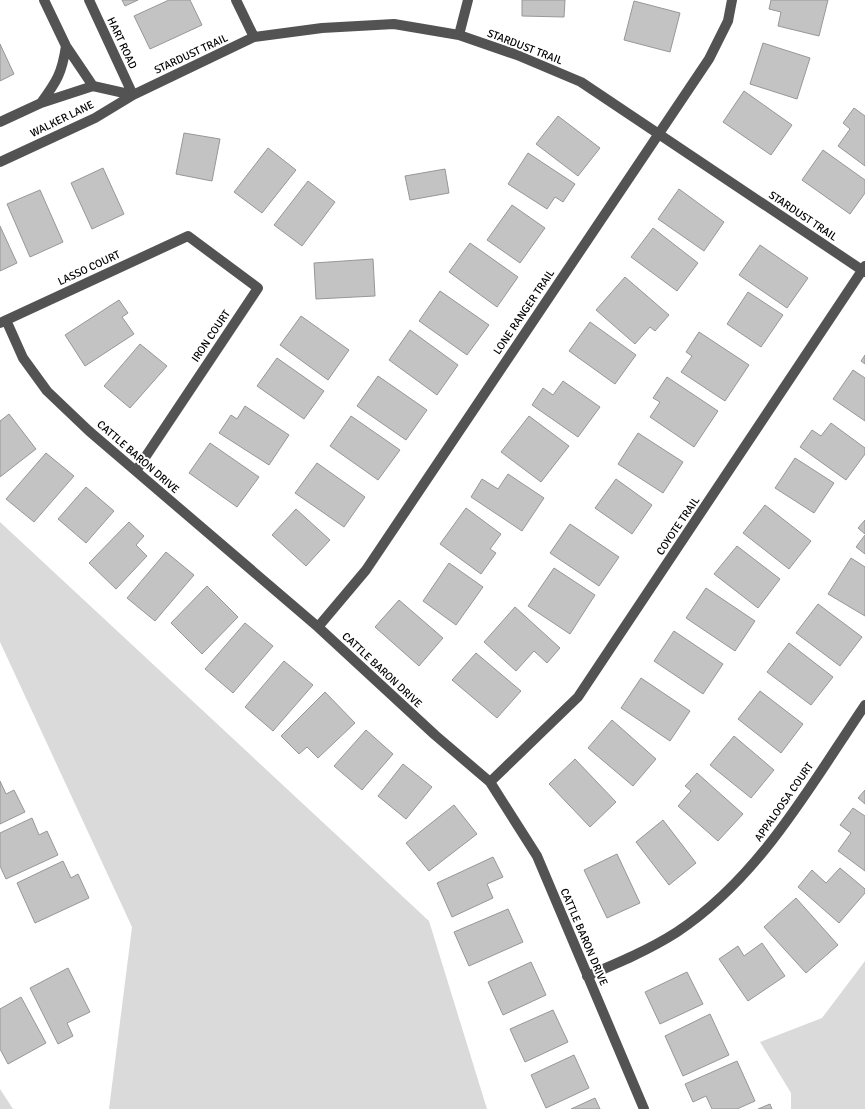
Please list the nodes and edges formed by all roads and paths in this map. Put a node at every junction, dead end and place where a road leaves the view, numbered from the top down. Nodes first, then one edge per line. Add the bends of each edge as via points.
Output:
1 (44, 0) edge
2 (89, 0) edge
3 (236, 0) edge
4 (468, 0) edge
5 (732, 0) edge
6 (459, 35) junction
7 (254, 37) junction
8 (66, 46) junction
9 (93, 86) junction
10 (133, 95) junction
11 (41, 103) junction
12 (0, 122) edge
13 (658, 134) junction
14 (0, 162) edge
15 (188, 236) joint
16 (864, 269) edge
17 (3, 322) edge
18 (136, 471) junction
19 (318, 627) junction
20 (865, 705) edge
21 (490, 782) junction
22 (587, 976) junction
23 (644, 1109) edge

1 - 8 street
2 - 10 street, HART ROAD
3 - 7 street
4 - 6 street
5 - 13 street, LONE RANGER TRAIL via 728,21 709,58
6 - 7 street, STARDUST TRAIL via 394,24 322,28
6 - 13 street, STARDUST TRAIL via 517,55 581,82
7 - 10 street, STARDUST TRAIL
8 - 9 street
8 - 11 street via 63,68
9 - 10 street
9 - 11 street
10 - 14 street, WALKER LANE via 95,118
11 - 12 street
13 - 16 street, STARDUST TRAIL
13 - 19 street, LONE RANGER TRAIL via 366,570
15 - 17 street, LASSO COURT
15 - 18 street, IRON COURT via 258,288
16 - 21 street, COYOTE TRAIL via 578,697
17 - 18 street, CATTLE BARON DRIVE via 23,358 47,391
18 - 19 street, CATTLE BARON DRIVE
19 - 21 street, CATTLE BARON DRIVE
20 - 22 street, APPALOOSA COURT via 774,840 726,893 677,932 632,957
21 - 22 street, CATTLE BARON DRIVE via 537,856
22 - 23 street, CATTLE BARON DRIVE

